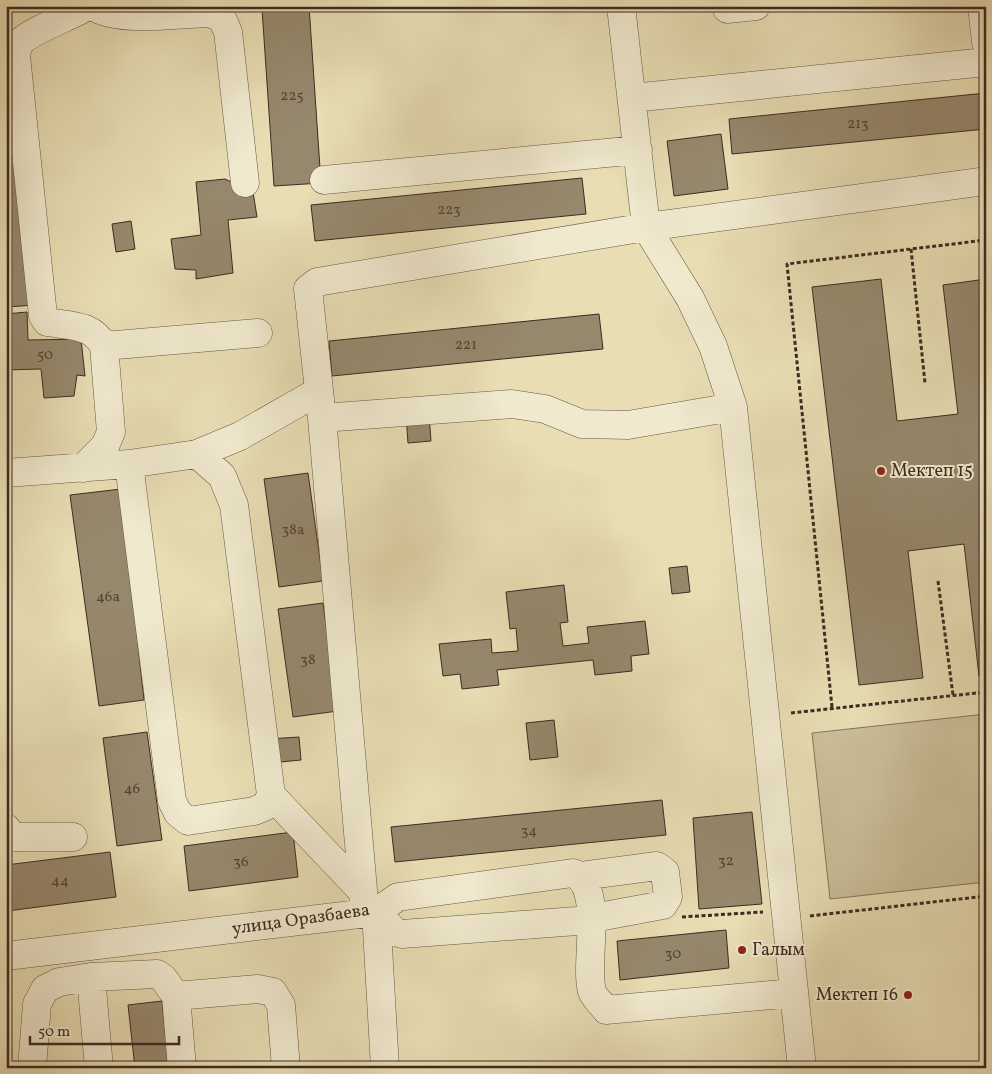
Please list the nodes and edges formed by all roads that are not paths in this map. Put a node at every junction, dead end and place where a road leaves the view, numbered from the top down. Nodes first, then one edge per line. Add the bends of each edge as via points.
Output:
1 (88, 6) edge
2 (92, 6) edge
3 (621, 6) edge
4 (756, 6) edge
5 (982, 6) edge
6 (727, 9) dead end
7 (986, 42) edge
8 (986, 62) edge
9 (632, 98) junction
10 (638, 150) junction
11 (324, 180) dead end
12 (986, 181) edge
13 (245, 183) dead end
14 (646, 227) junction
15 (258, 333) dead end
16 (104, 346) junction
17 (319, 391) junction
18 (733, 407) junction
19 (322, 418) junction
20 (198, 454) junction
21 (129, 464) junction
22 (83, 468) junction
23 (6, 473) edge
24 (270, 795) junction
25 (6, 828) edge
26 (73, 837) dead end
27 (584, 881) junction
28 (368, 906) junction
29 (591, 917) junction
30 (6, 956) edge
31 (91, 978) junction
32 (793, 993) junction
33 (176, 996) junction
34 (32, 1068) edge
35 (99, 1068) edge
36 (182, 1068) edge
37 (286, 1068) edge
38 (385, 1068) edge
39 (802, 1068) edge

1 - 16 street via 26,37 16,56 43,316 47,322 88,329 98,334
2 - 13 street via 103,13 209,13 222,18 228,32
3 - 9 street
4 - 6 street
5 - 7 street
8 - 9 street
9 - 10 street
10 - 11 street
10 - 14 street
12 - 14 street
14 - 17 street via 317,282 308,289
14 - 18 street via 690,298 709,338
15 - 16 street
16 - 22 street via 111,432 104,446
17 - 19 street
17 - 20 street via 240,436
18 - 19 street via 628,424 582,424 545,410 512,404
18 - 32 street
19 - 28 street
20 - 21 street
20 - 24 street via 222,476 234,504
21 - 22 street
21 - 24 street via 172,801 178,813 188,821 254,811 266,806
22 - 23 street
24 - 28 street
25 - 26 street via 14,837
27 - 28 street, улица Оразбаева via 573,873 398,897
27 - 29 street
27 - 29 street, улица Оразбаева via 657,866 665,872 668,897 663,905
28 - 29 street via 394,931 402,934 568,922
28 - 30 street, улица Оразбаева
28 - 38 street
29 - 32 street via 592,991 606,1010
31 - 33 street via 157,974
31 - 34 street via 59,982 45,989 36,1004
31 - 35 street
32 - 39 street
33 - 36 street
33 - 37 street via 258,989 274,992 281,1005

